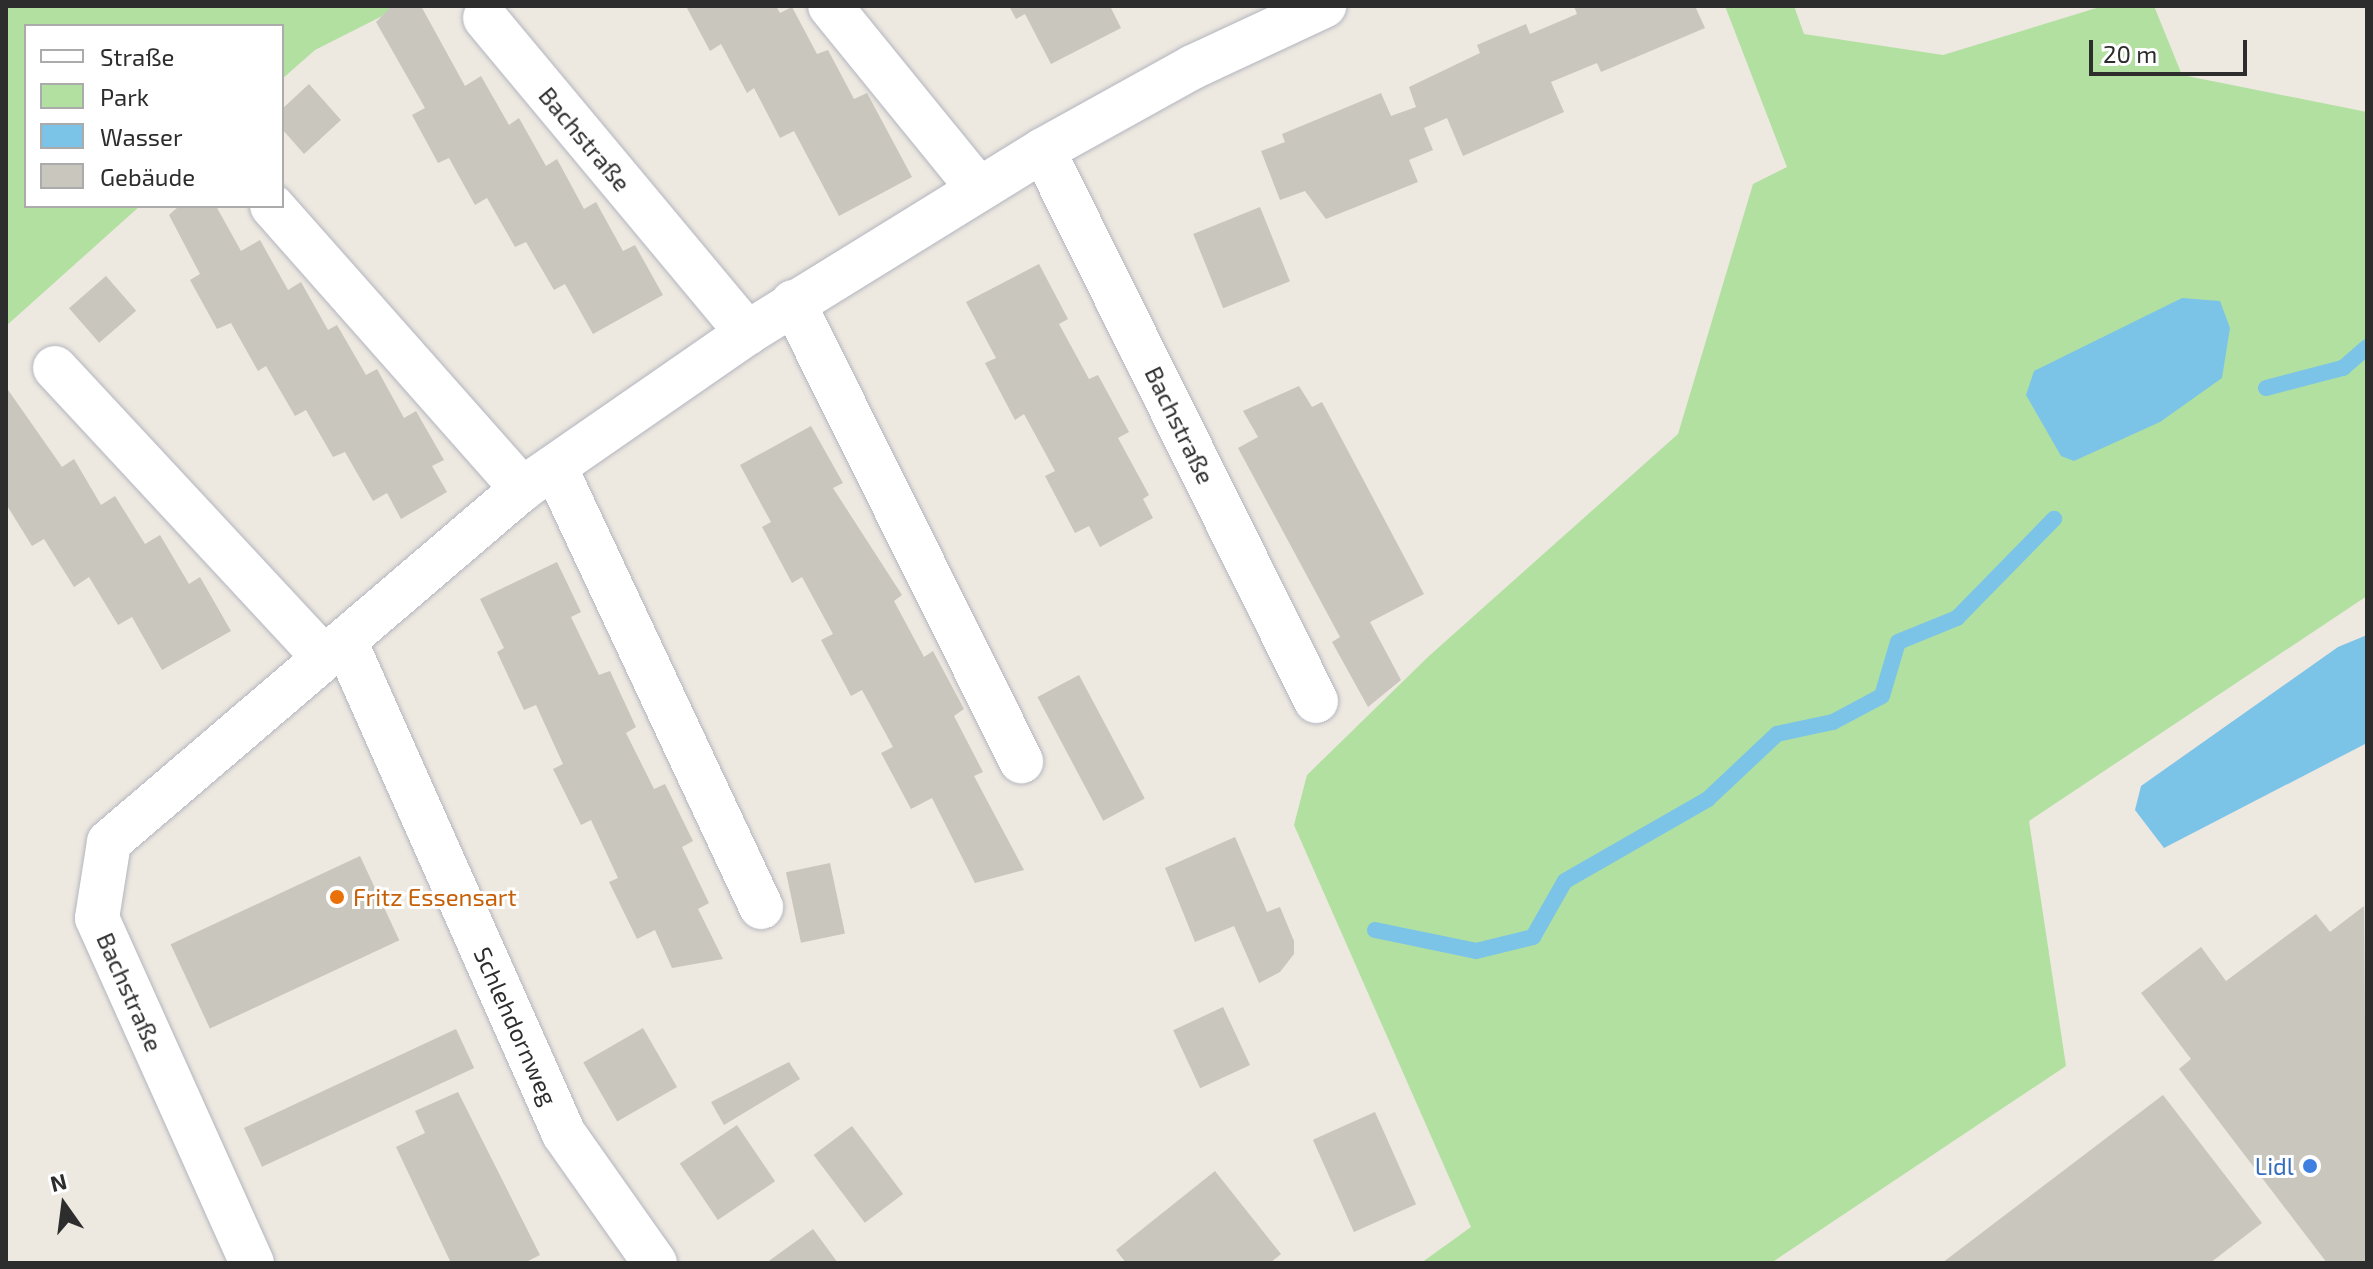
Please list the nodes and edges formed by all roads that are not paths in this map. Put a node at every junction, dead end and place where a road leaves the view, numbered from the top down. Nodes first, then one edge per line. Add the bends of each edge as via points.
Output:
1 (830, 6) edge
2 (1324, 6) edge
3 (485, 18) dead end
4 (1043, 150) junction
5 (978, 188) junction
6 (274, 208) edge
7 (793, 302) junction
8 (747, 333) junction
9 (55, 368) dead end
10 (538, 478) junction
11 (335, 649) junction
12 (1316, 701) dead end
13 (1021, 761) dead end
14 (761, 907) dead end
15 (252, 1263) edge
16 (655, 1263) edge

1 - 5 street
2 - 4 street, Bachstraße via 1193,67
3 - 8 street, Bachstraße
4 - 5 street, Bachstraße
4 - 12 street, Bachstraße
5 - 7 street, Bachstraße
6 - 10 street
7 - 8 street, Bachstraße
7 - 13 street
8 - 10 street, Bachstraße
9 - 11 street
10 - 11 street, Bachstraße
10 - 14 street
11 - 15 street, Bachstraße via 109,842 97,918
11 - 16 street, Schlehdornweg via 564,1134

